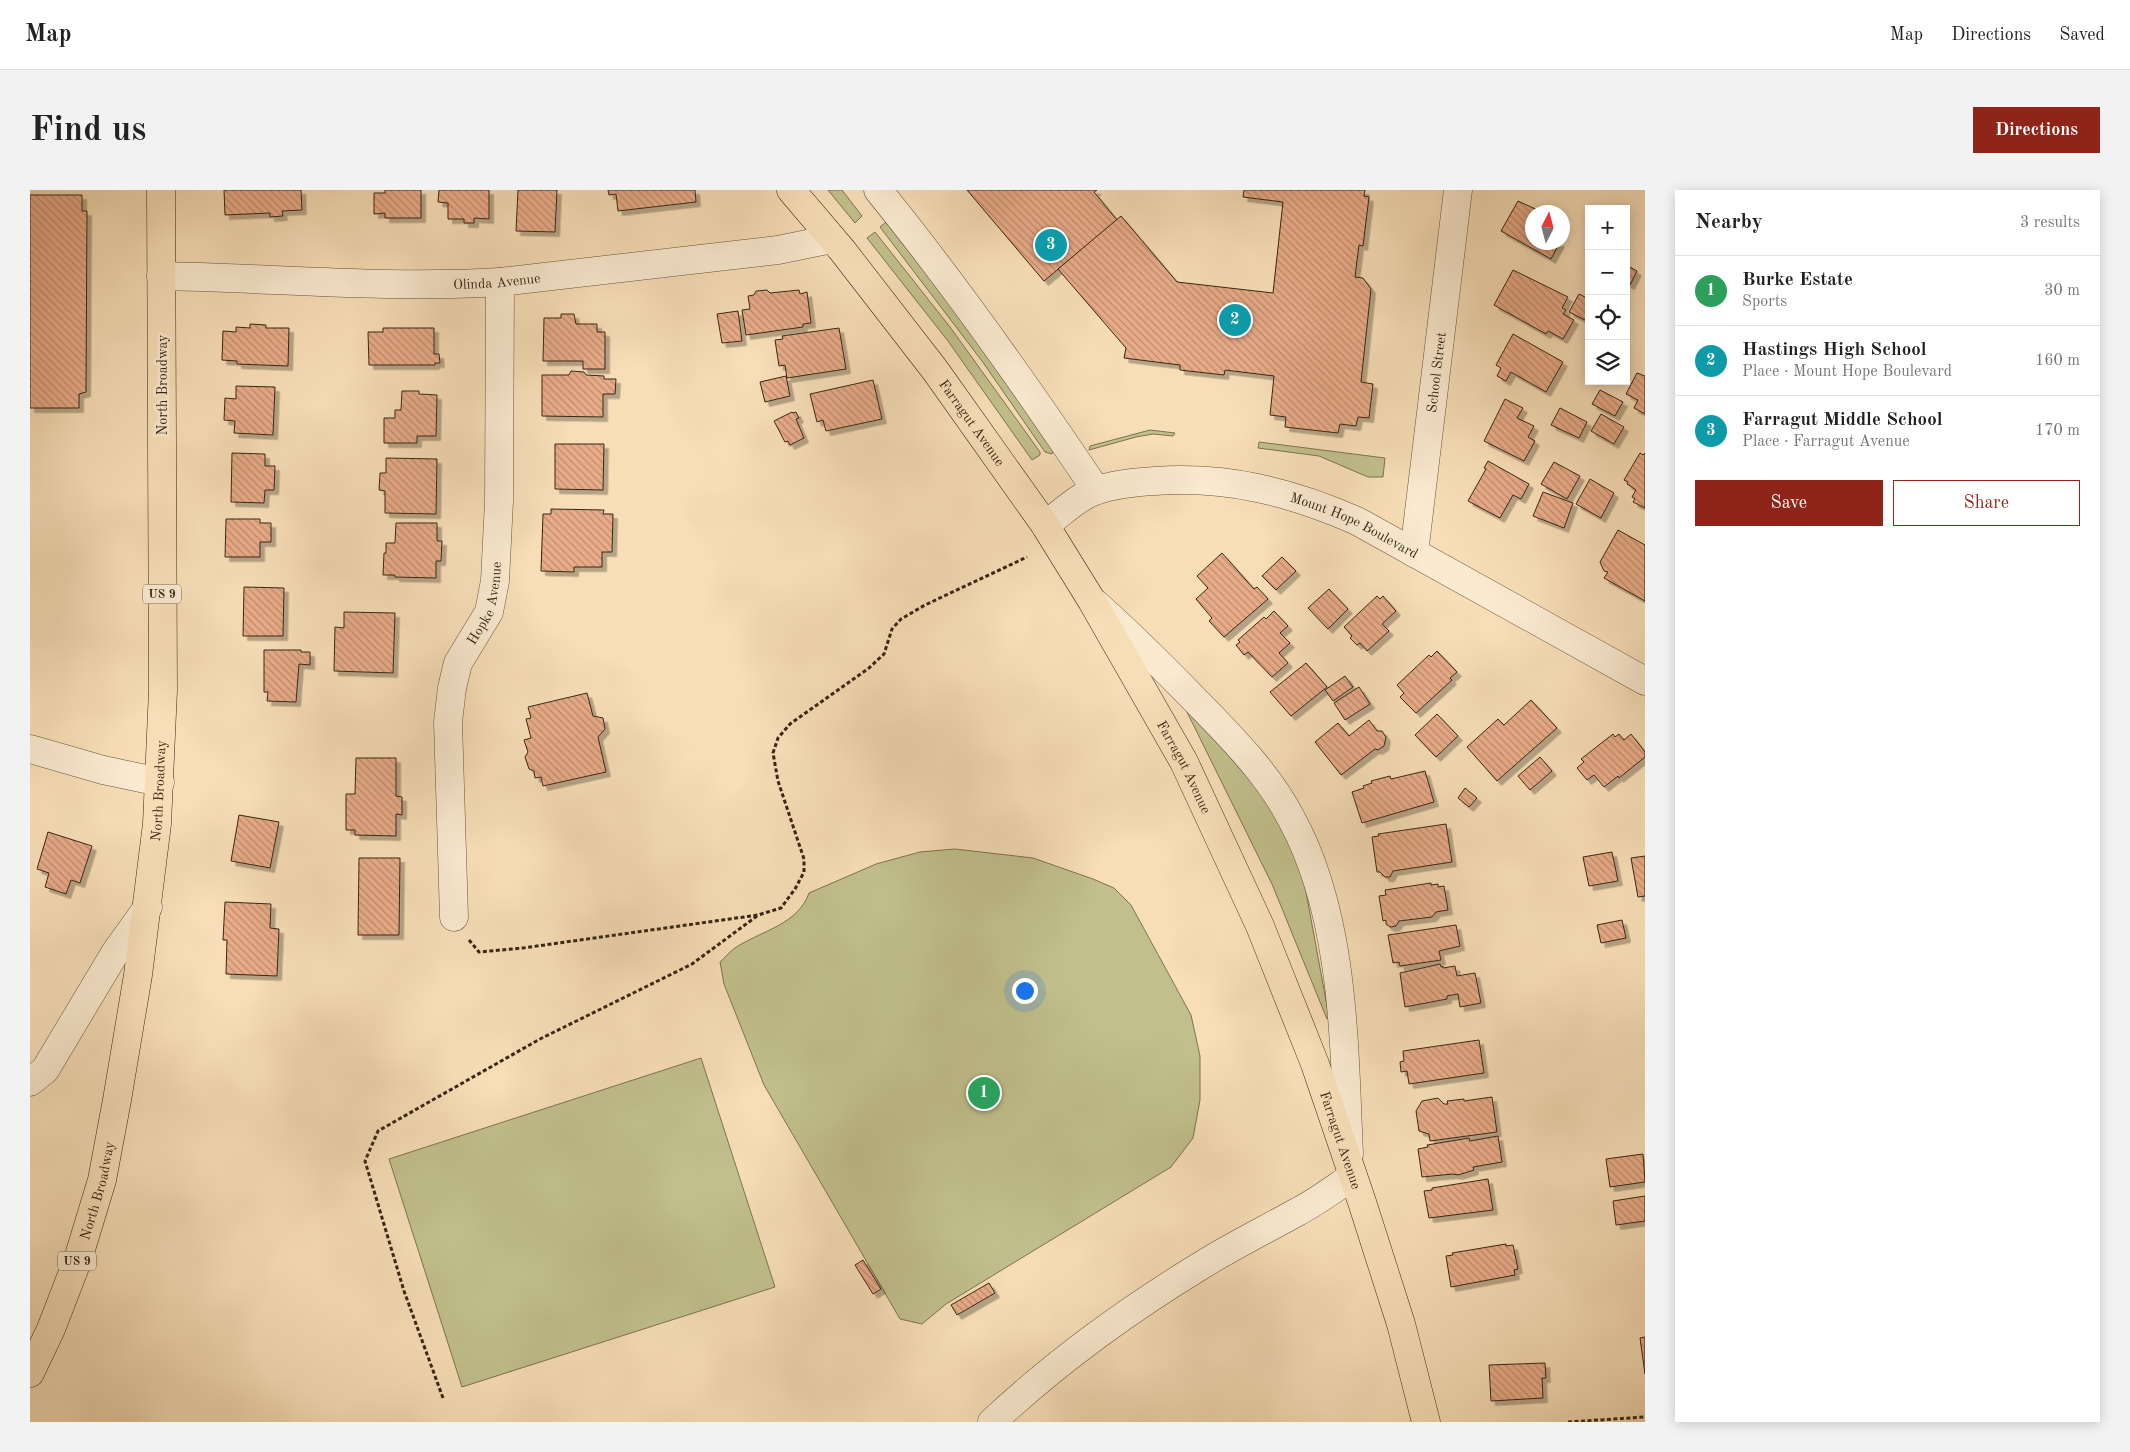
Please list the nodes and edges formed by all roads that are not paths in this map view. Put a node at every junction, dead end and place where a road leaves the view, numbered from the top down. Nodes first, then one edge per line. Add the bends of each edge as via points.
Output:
1 (161, 190) edge
2 (791, 190) edge
3 (878, 190) edge
4 (1458, 190) edge
5 (832, 240) junction
6 (161, 276) junction
7 (500, 282) junction
8 (1096, 490) junction
9 (1045, 526) junction
10 (1414, 552) junction
11 (1092, 601) junction
12 (1645, 681) edge
13 (30, 749) edge
14 (160, 782) junction
15 (148, 907) junction
16 (460, 927) road end
17 (30, 1082) edge
18 (1351, 1170) junction
19 (30, 1373) edge
20 (992, 1422) edge
21 (1426, 1422) edge

1 - 6 main road, North Broadway / US 9
2 - 5 main road, Farragut Avenue
3 - 8 street via 940,268
4 - 10 street, School Street
5 - 7 street, Olinda Avenue via 778,250
5 - 9 main road, Farragut Avenue via 935,370
6 - 7 street, Olinda Avenue via 416,284
6 - 14 main road, North Broadway / US 9 via 164,690
7 - 16 street, Hopke Avenue via 499,501 495,581 489,612 458,662 448,722
8 - 9 street, Mount Hope Boulevard
8 - 10 street, Mount Hope Boulevard via 1137,482 1191,479 1258,486 1322,505
9 - 11 main road, Farragut Avenue
10 - 12 street, Mount Hope Boulevard
11 - 18 main road, Farragut Avenue via 1184,762 1260,926 1315,1064
11 - 18 street via 1139,642 1241,747 1291,817 1305,847 1332,948 1343,1032
13 - 14 street
14 - 15 main road, North Broadway / US 9
15 - 17 street via 110,961 45,1070
15 - 19 main road, North Broadway / US 9 via 102,1180 78,1260
18 - 20 street via 1300,1211 1237,1244 1126,1314
18 - 21 main road, Farragut Avenue via 1401,1324

